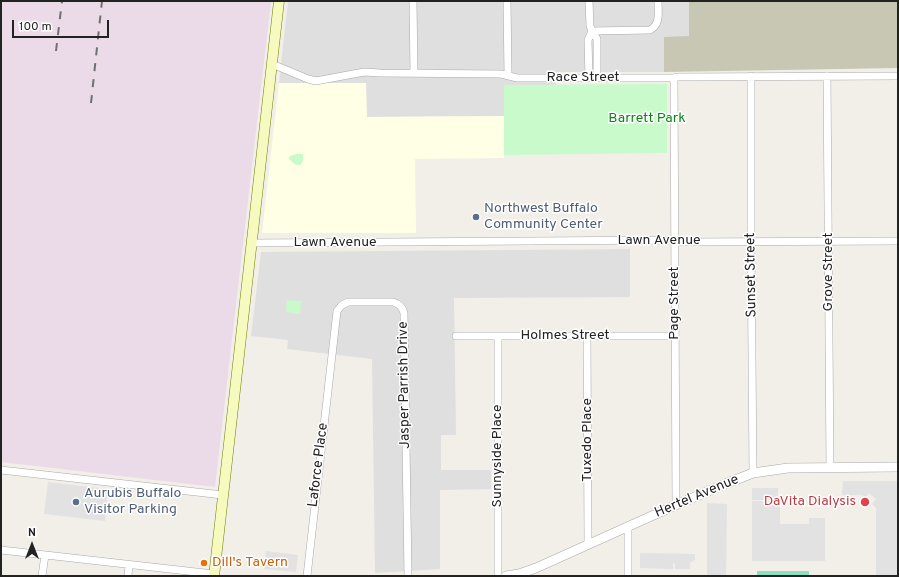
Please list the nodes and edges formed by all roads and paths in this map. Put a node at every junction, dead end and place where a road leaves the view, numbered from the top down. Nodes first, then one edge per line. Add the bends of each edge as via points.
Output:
1 (279, 1) edge
2 (413, 1) edge
3 (507, 1) edge
4 (589, 1) edge
5 (658, 1) edge
6 (592, 32) junction
7 (272, 64) junction
8 (414, 74) junction
9 (508, 76) junction
10 (751, 76) junction
11 (827, 76) junction
12 (898, 76) edge
13 (589, 78) junction
14 (597, 78) junction
15 (674, 78) junction
16 (898, 240) edge
17 (674, 241) junction
18 (751, 241) junction
19 (828, 241) junction
20 (252, 243) junction
21 (456, 336) dead end
22 (498, 336) junction
23 (587, 336) junction
24 (675, 336) junction
25 (332, 354) joint
26 (898, 467) edge
27 (830, 468) junction
28 (1, 470) edge
29 (753, 473) junction
30 (223, 495) junction
31 (676, 505) junction
32 (628, 526) junction
33 (588, 544) junction
34 (1, 550) edge
35 (44, 555) junction
36 (129, 565) junction
37 (536, 572) edge
38 (214, 575) edge
39 (42, 576) edge
40 (128, 576) edge
41 (307, 576) edge
42 (408, 576) edge
43 (498, 576) edge
44 (506, 576) edge
45 (628, 576) edge

1 - 7 main road
2 - 8 street
3 - 9 street
4 - 6 street
5 - 6 street via 657,25 650,30
6 - 13 street via 588,40
6 - 14 street via 597,40
7 - 8 street, Race Street via 316,81 364,72
7 - 20 main road
8 - 9 street, Race Street
9 - 13 street, Race Street
10 - 11 street, Race Street
10 - 15 street, Race Street
10 - 18 street, Sunset Street
11 - 12 street, Race Street
11 - 19 street, Grove Street
13 - 14 street, Race Street
14 - 15 street, Race Street
15 - 17 street, Page Street
16 - 19 street, Lawn Avenue
17 - 18 street, Lawn Avenue
17 - 20 street, Lawn Avenue
17 - 24 street, Page Street
18 - 19 street, Lawn Avenue
18 - 29 street, Sunset Street
19 - 27 street, Grove Street
20 - 30 main road
21 - 22 street, Holmes Street
22 - 23 street, Holmes Street
22 - 43 street, Sunnyside Place
23 - 24 street, Holmes Street
23 - 33 street, Tuxedo Place
24 - 31 street, Page Street
25 - 41 street, Laforce Place
25 - 42 street, Jasper Parrish Drive via 337,312 344,303 393,302 401,306 404,312
26 - 27 street, Hertel Avenue
27 - 29 street, Hertel Avenue via 788,468
28 - 30 street
29 - 31 street, Hertel Avenue
30 - 38 main road
31 - 32 street, Hertel Avenue
32 - 33 street, Hertel Avenue
32 - 45 street
33 - 37 street, Hertel Avenue
34 - 35 street
35 - 36 street
35 - 39 street
36 - 38 street
36 - 40 street
37 - 44 street, Hertel Avenue

